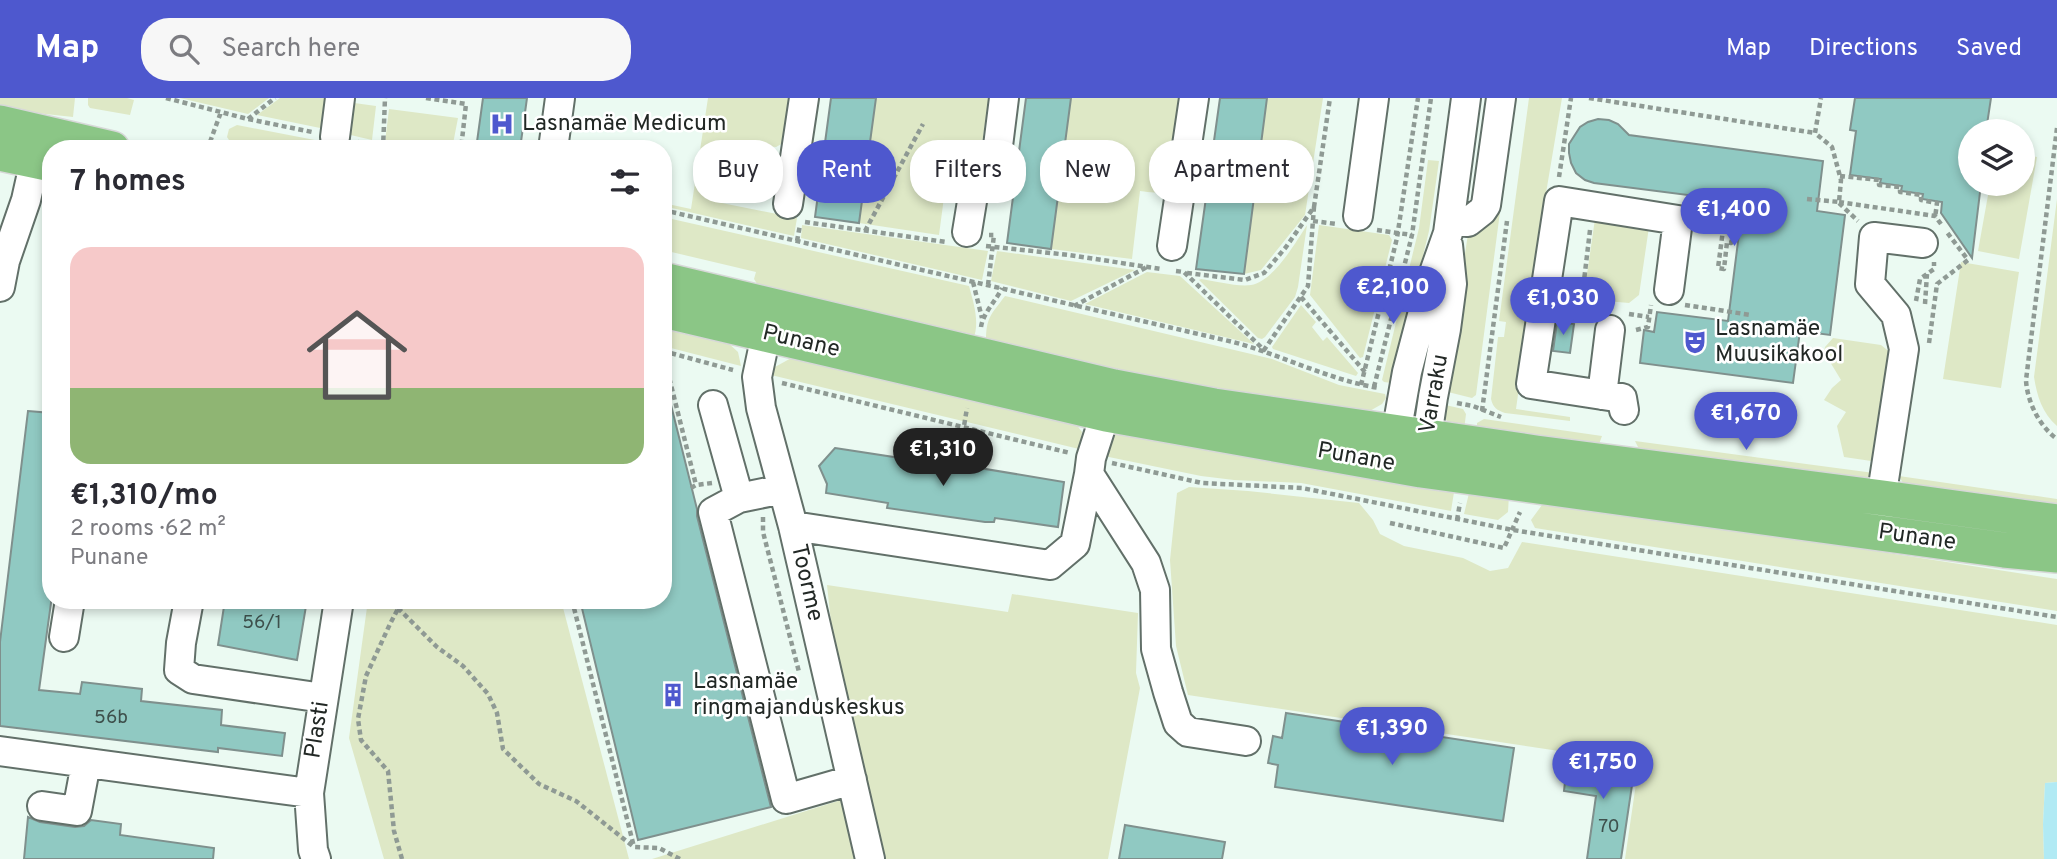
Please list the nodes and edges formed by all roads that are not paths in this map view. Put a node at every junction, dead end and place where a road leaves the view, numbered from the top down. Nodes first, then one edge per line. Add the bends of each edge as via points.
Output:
1 (340, 98) edge
2 (560, 98) edge
3 (803, 98) edge
4 (1004, 98) edge
5 (1194, 98) edge
6 (1374, 98) edge
7 (1466, 98) edge
8 (1501, 98) edge
9 (0, 123) edge
10 (335, 137) road end
11 (554, 140) edge
12 (42, 152) edge
13 (0, 153) edge
14 (788, 204) dead end
15 (1358, 216) dead end
16 (1449, 227) junction
17 (967, 240) road end
18 (1923, 243) dead end
19 (1172, 246) dead end
20 (2, 269) edge
21 (672, 283) edge
22 (1669, 290) dead end
23 (672, 311) edge
24 (1612, 318) road end
25 (769, 321) junction
26 (1110, 400) junction
27 (713, 405) dead end
28 (1408, 452) junction
29 (1090, 466) junction
30 (783, 489) junction
31 (739, 498) junction
32 (1883, 498) junction
33 (2057, 522) edge
34 (793, 526) junction
35 (1876, 532) junction
36 (2004, 550) junction
37 (2057, 555) edge
38 (2057, 565) edge
39 (69, 609) edge
40 (187, 609) edge
41 (338, 609) edge
42 (64, 637) dead end
43 (323, 698) junction
44 (1246, 740) dead end
45 (0, 751) edge
46 (86, 762) junction
47 (852, 780) junction
48 (309, 793) junction
49 (42, 806) dead end
50 (312, 856) edge
51 (870, 859) edge

1 - 10 street
2 - 11 street
3 - 14 street
4 - 17 street via 996,162 976,177
5 - 19 street
6 - 15 street
7 - 16 street, Varraku
8 - 16 street via 1486,205 1468,222
9 - 12 main road
12 - 13 main road
12 - 20 street
16 - 28 street, Varraku via 1403,392
16 - 28 street, Varraku via 1452,285 1446,329 1433,397
18 - 32 street via 1874,237 1870,284 1896,314 1904,349
21 - 25 main road, Punane
22 - 24 street via 1678,220 1559,201 1531,384 1613,402
23 - 25 main road, Punane
25 - 26 main road, Punane
25 - 30 street, Toorme via 757,377
26 - 28 main road, Punane via 1214,406
26 - 29 street
27 - 31 street
28 - 32 main road, Punane
28 - 35 main road, Punane via 1532,485
29 - 34 street via 1075,544 1050,565
29 - 44 street via 1146,563 1155,590 1156,649 1178,723 1188,732
30 - 31 street
30 - 34 street, Toorme
31 - 47 street via 713,512 786,799
32 - 33 main road, Punane
32 - 35 street
34 - 47 street, Toorme
35 - 36 main road, Punane
36 - 37 main road, Punane
36 - 38 main road
39 - 42 street
40 - 43 street via 179,670 193,679
41 - 43 street, Plasti
43 - 48 street, Plasti
45 - 46 street
46 - 48 street
46 - 49 street via 77,811
47 - 51 street, Toorme
48 - 50 street, Plasti

